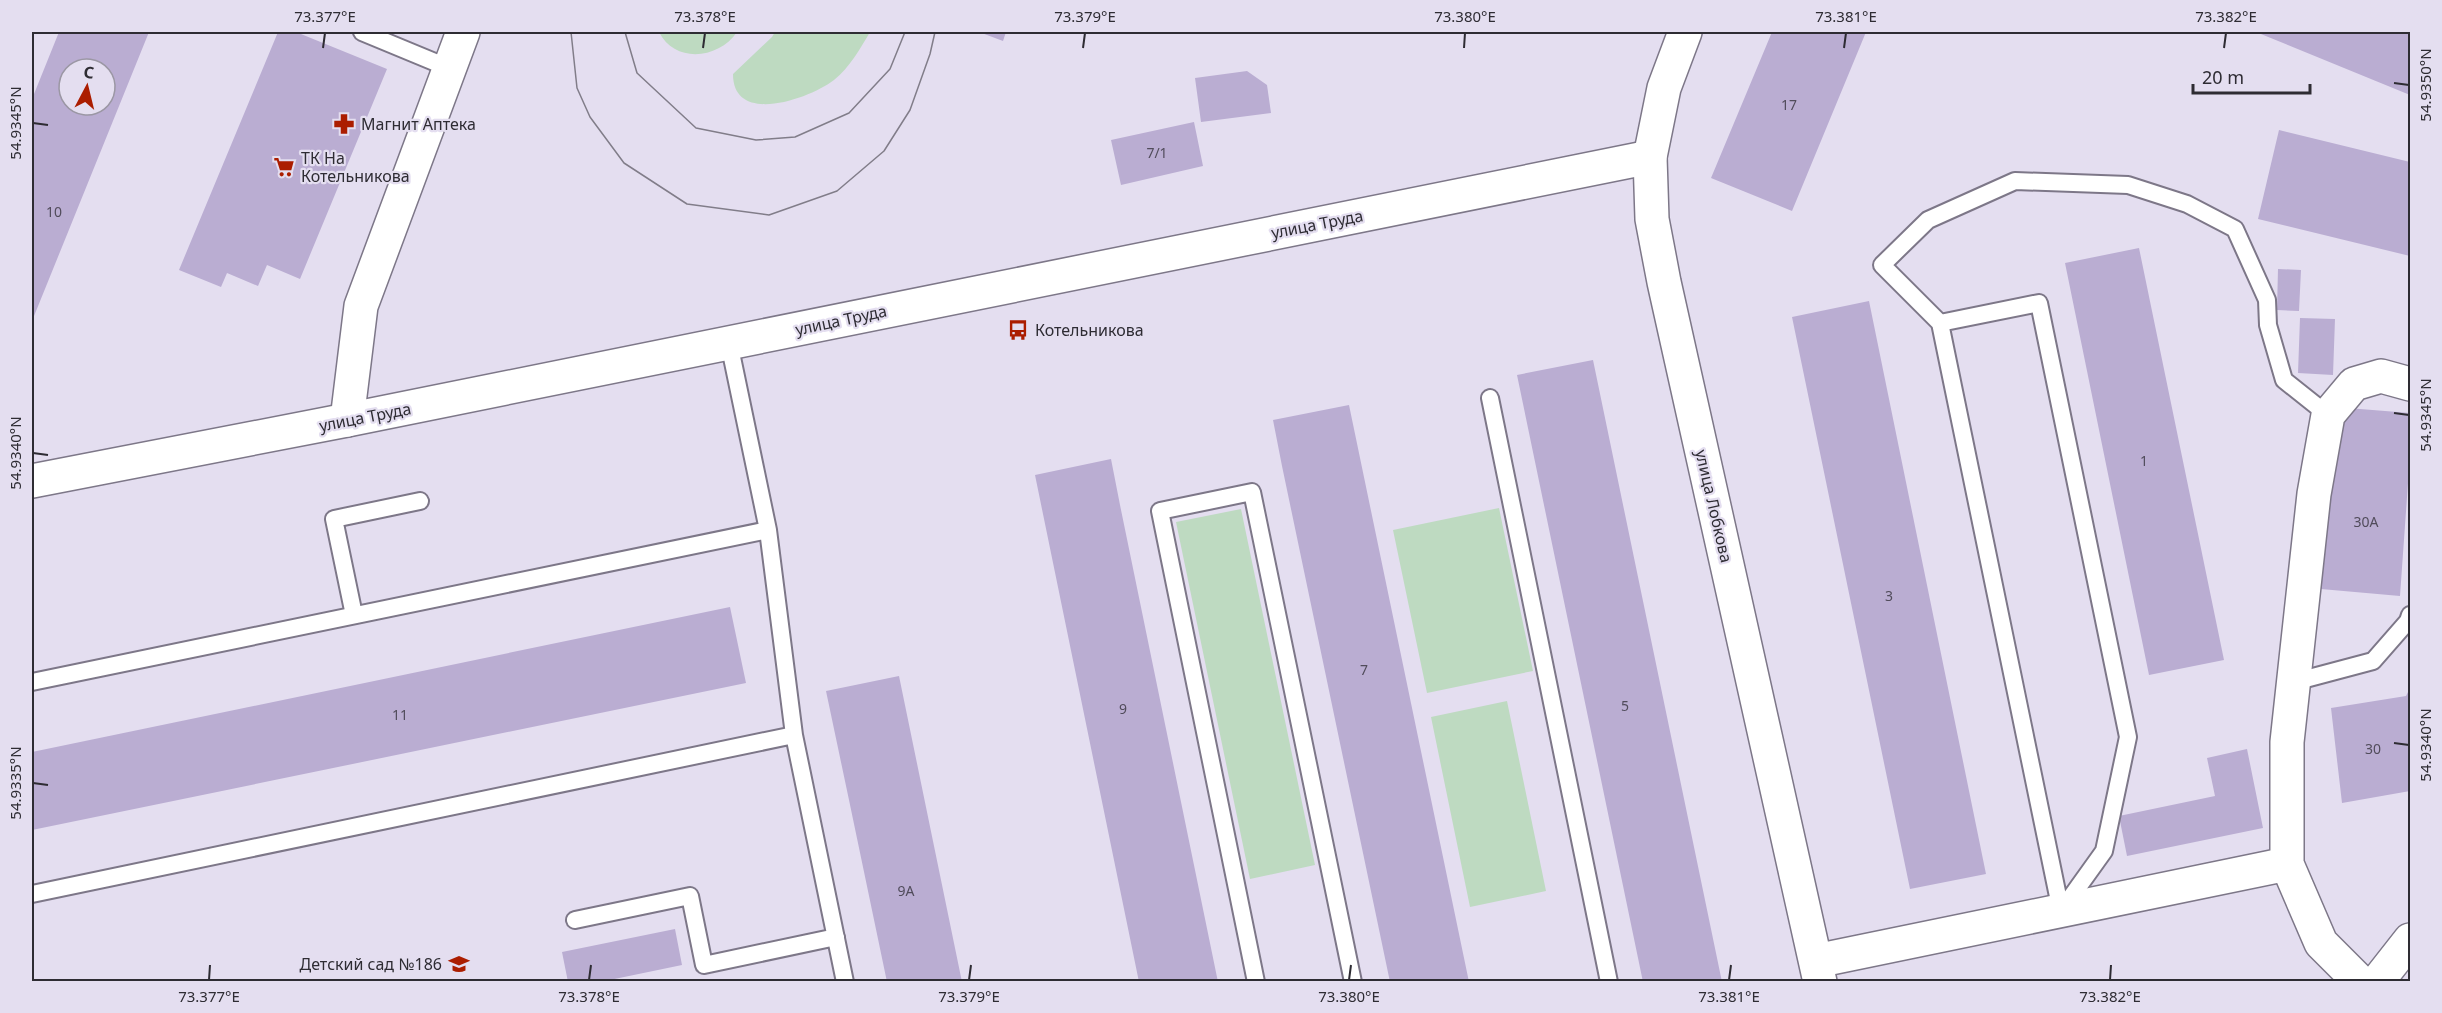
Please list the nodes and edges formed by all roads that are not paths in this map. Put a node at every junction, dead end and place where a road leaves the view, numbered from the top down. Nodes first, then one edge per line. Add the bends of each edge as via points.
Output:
1 (362, 32) edge
2 (463, 32) edge
3 (1685, 32) edge
4 (449, 68) junction
5 (1650, 157) junction
6 (1940, 323) junction
7 (729, 343) junction
8 (2410, 384) edge
9 (1490, 398) dead end
10 (2328, 415) junction
11 (347, 420) junction
12 (32, 481) edge
13 (420, 501) dead end
14 (768, 530) junction
15 (354, 615) junction
16 (2410, 615) edge
17 (32, 682) edge
18 (2294, 682) junction
19 (794, 735) junction
20 (2286, 864) junction
21 (32, 894) edge
22 (2061, 911) junction
23 (574, 920) dead end
24 (836, 937) junction
25 (2410, 940) edge
26 (1818, 971) edge
27 (845, 981) edge
28 (1256, 981) edge
29 (1353, 981) edge
30 (1610, 981) edge
31 (2360, 981) edge
32 (2377, 981) edge

1 - 4 lane
2 - 4 main road
3 - 5 main road, улица Лобкова via 1664,88
4 - 11 main road via 361,306
5 - 7 main road, улица Труда
5 - 26 main road, улица Лобкова via 1653,219 1664,282
6 - 10 lane via 1882,266 1928,220 2015,182 2128,185 2187,204 2235,229 2267,300 2268,325 2284,380
6 - 22 lane
6 - 22 lane via 2040,303 2128,737 2104,851
7 - 11 main road, улица Труда
7 - 14 lane
8 - 10 main road via 2381,376 2354,384
9 - 30 lane
10 - 18 main road via 2314,494
11 - 12 main road, улица Труда
13 - 15 lane via 334,519
14 - 15 lane
14 - 19 lane
15 - 17 lane
16 - 18 lane via 2373,661
18 - 20 main road via 2287,742
19 - 21 lane
19 - 24 lane
20 - 22 main road
20 - 31 main road via 2320,943
22 - 26 main road
23 - 24 lane via 690,896 704,965
24 - 27 lane
25 - 32 main road
28 - 29 lane via 1160,511 1252,492

